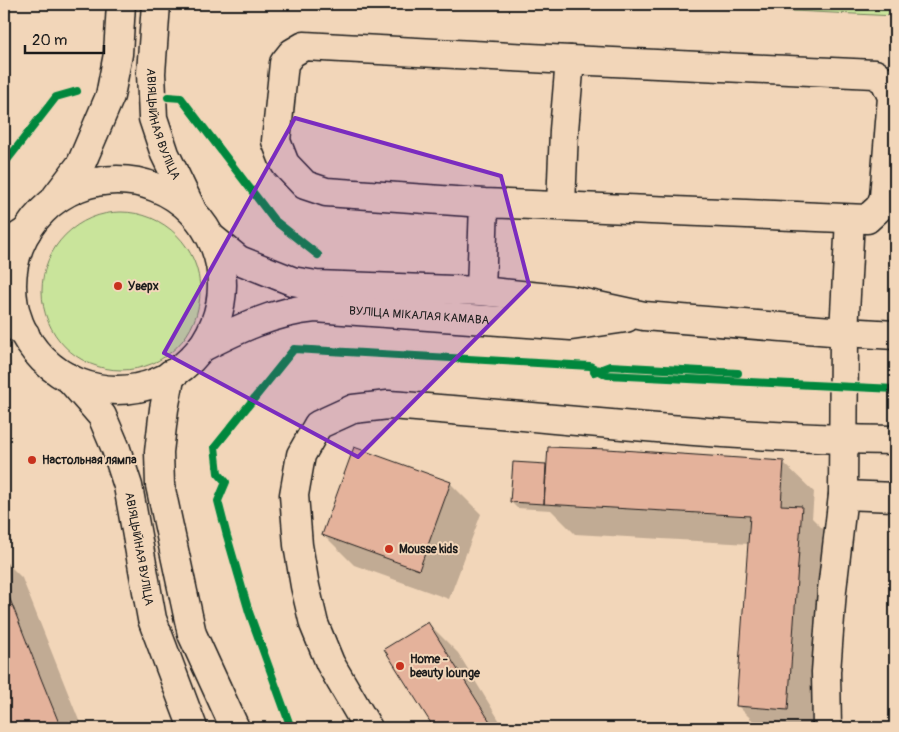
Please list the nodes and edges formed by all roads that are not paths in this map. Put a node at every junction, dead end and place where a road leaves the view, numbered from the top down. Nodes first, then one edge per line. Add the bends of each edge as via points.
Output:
1 (122, 4) edge
2 (156, 4) edge
3 (570, 60) junction
4 (52, 202) junction
5 (484, 203) junction
6 (561, 205) junction
7 (192, 212) junction
8 (850, 219) junction
9 (27, 231) junction
10 (212, 238) junction
11 (4, 246) edge
12 (480, 291) junction
13 (644, 316) junction
14 (14, 326) edge
15 (844, 332) junction
16 (895, 335) edge
17 (201, 348) junction
18 (172, 374) junction
19 (69, 378) junction
20 (842, 440) junction
21 (895, 440) edge
22 (842, 495) junction
23 (895, 497) edge
24 (193, 728) edge
25 (235, 728) edge
26 (368, 728) edge
27 (827, 728) edge

1 - 4 main road via 118,54 110,96 81,164
2 - 7 main road, АВІЯЦЫЙНАЯ ВУЛІЦА via 151,73 153,118 165,154
3 - 5 main road via 304,46 284,63 276,141 285,164 305,184 326,192
3 - 6 main road
3 - 8 main road via 875,74 885,81 892,96 884,197 880,207 867,219
4 - 7 main road via 87,185 120,180 159,189
4 - 9 main road
5 - 6 main road
5 - 12 main road
6 - 8 main road
7 - 10 main road
8 - 15 main road
9 - 11 main road
9 - 14 main road via 16,256
10 - 12 main road, ВУЛІЦА МІКАЛАЯ КАМАВА via 239,260 292,281 332,286
10 - 17 main road via 222,272 222,299 214,325
12 - 13 main road, ВУЛІЦА МІКАЛАЯ КАМАВА via 570,300
13 - 15 main road, ВУЛІЦА МІКАЛАЯ КАМАВА
13 - 17 main road, ВУЛІЦА МІКАЛАЯ КАМАВА via 572,326 315,308 269,317
14 - 19 main road via 42,358
15 - 16 main road, ВУЛІЦА МІКАЛАЯ КАМАВА
15 - 20 main road
17 - 18 main road
18 - 19 main road via 146,385 119,389 91,386
18 - 25 main road via 159,452 160,485 192,634
19 - 24 main road, АВІЯЦЫЙНАЯ ВУЛІЦА via 102,416 116,450 128,486 152,619
20 - 21 main road
20 - 22 main road
20 - 26 main road via 388,405 354,410 318,425 302,455 294,495 303,578 314,624 330,663
22 - 23 main road
22 - 27 main road via 826,672

